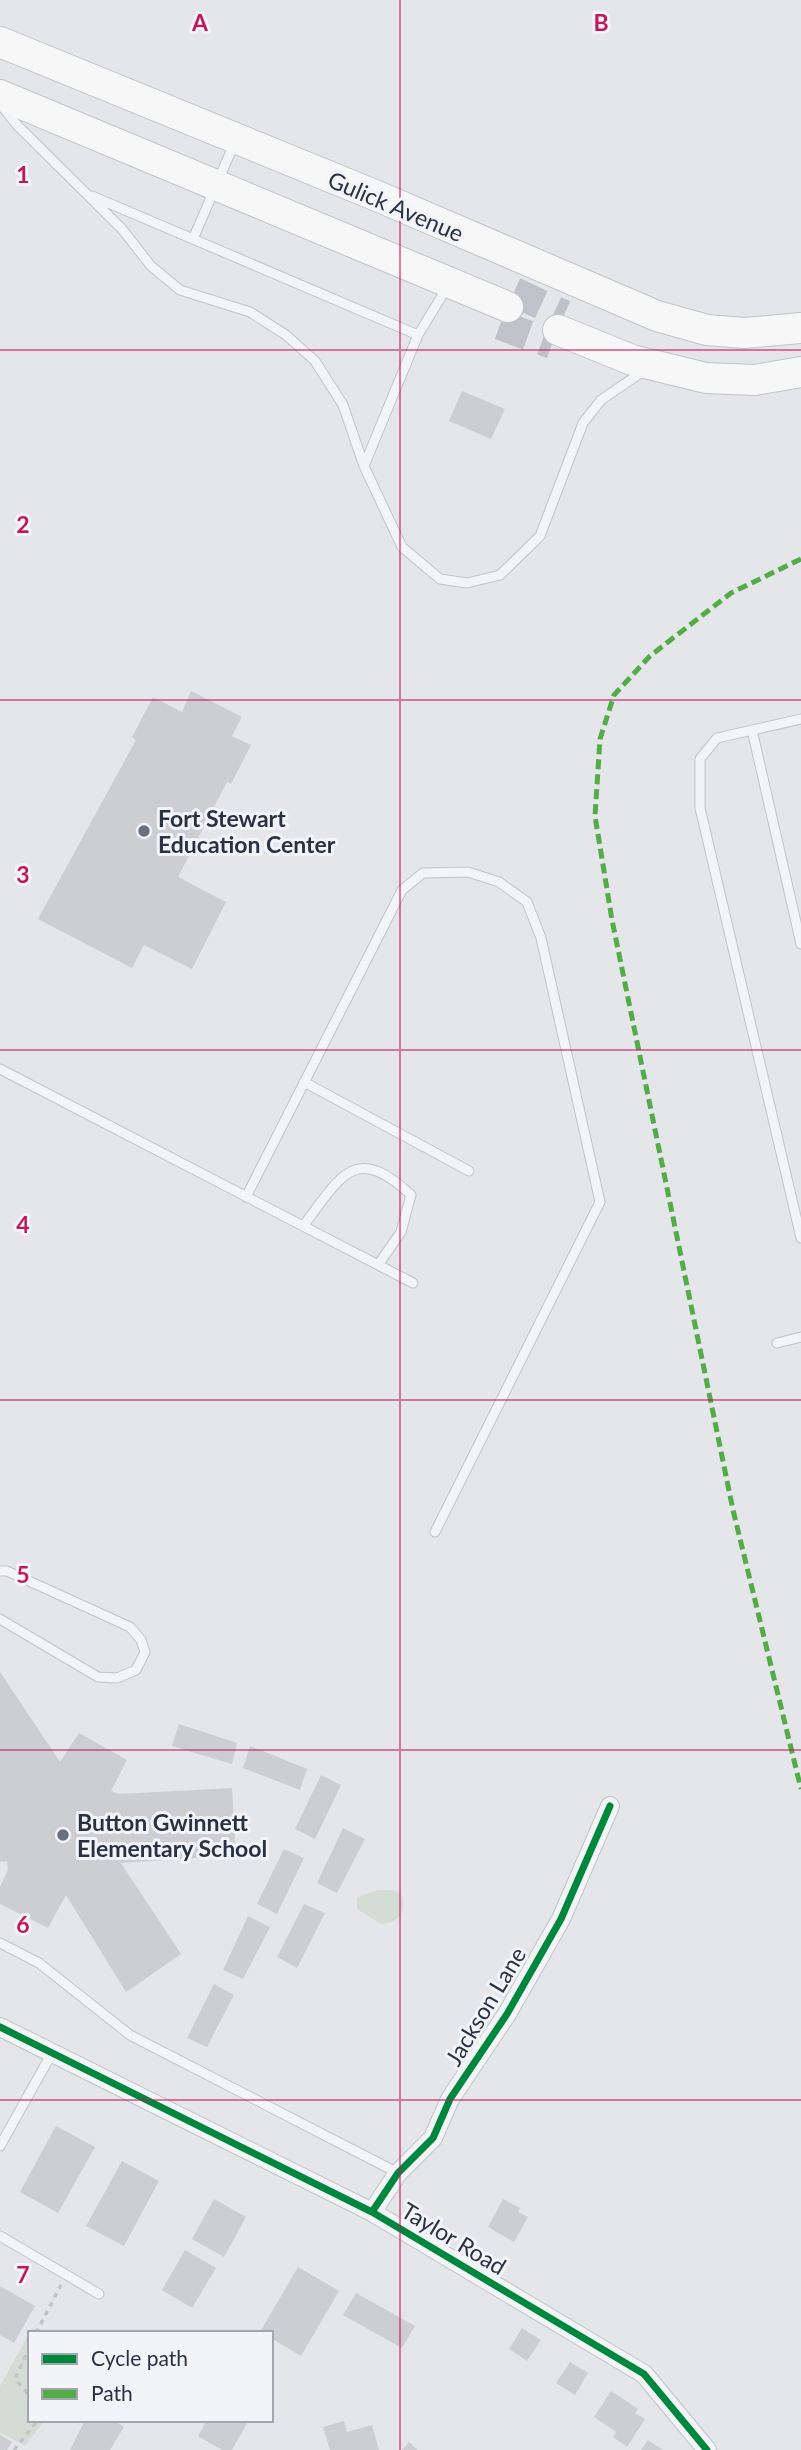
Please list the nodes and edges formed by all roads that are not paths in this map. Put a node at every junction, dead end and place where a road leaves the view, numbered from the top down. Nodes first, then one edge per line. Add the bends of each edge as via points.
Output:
1 (0, 42) edge
2 (0, 95) edge
3 (0, 103) edge
4 (237, 139) junction
5 (215, 184) junction
6 (87, 194) junction
7 (193, 239) junction
8 (450, 282) junction
9 (507, 308) tunnel mouth
10 (801, 328) edge
11 (564, 332) tunnel mouth
12 (418, 334) junction
13 (653, 365) junction
14 (801, 372) edge
15 (364, 466) junction
16 (801, 719) edge
17 (752, 730) junction
18 (801, 944) edge
19 (0, 1069) edge
20 (304, 1082) junction
21 (469, 1171) dead end
22 (246, 1197) junction
23 (303, 1226) junction
24 (801, 1238) edge
25 (378, 1265) junction
26 (412, 1283) dead end
27 (801, 1337) edge
28 (778, 1343) dead end
29 (435, 1532) dead end
30 (0, 1571) edge
31 (0, 1619) edge
32 (610, 1806) dead end
33 (0, 1943) edge
34 (0, 2027) edge
35 (52, 2053) junction
36 (0, 2146) edge
37 (398, 2173) junction
38 (372, 2212) junction
39 (0, 2236) edge
40 (99, 2294) dead end
41 (706, 2450) edge

1 - 4 main road, Gulick Avenue
2 - 5 main road
3 - 6 lane
4 - 5 lane
4 - 10 main road, Gulick Avenue via 657,316 707,330
5 - 7 lane
5 - 8 main road
6 - 7 lane
6 - 15 lane via 180,290 250,312 315,361 343,405
7 - 12 lane
8 - 9 main road
8 - 12 lane
11 - 13 main road
12 - 15 lane
13 - 14 main road via 706,378 755,380
13 - 15 lane via 601,400 583,423 540,536 500,575 467,583 440,579 419,564 402,547
16 - 17 lane
17 - 18 lane
17 - 24 lane via 717,738 700,759 700,808
19 - 22 lane
20 - 21 lane
20 - 22 lane
20 - 29 lane via 402,890 423,873 468,872 499,882 527,902 541,938 600,1202
22 - 23 lane
23 - 25 lane
23 - 25 lane via 354,1168 374,1168 411,1195 401,1232
25 - 26 lane
27 - 28 lane
30 - 31 lane via 130,1628 145,1652 136,1670 117,1678 98,1676
32 - 37 street, Jackson Lane via 561,1919 507,2014 450,2099 433,2138
33 - 37 lane via 39,1963 130,2035
34 - 35 street, Taylor Road
35 - 36 lane
35 - 38 street, Taylor Road
37 - 38 street, Jackson Lane
38 - 41 street, Taylor Road via 644,2374
39 - 40 lane

